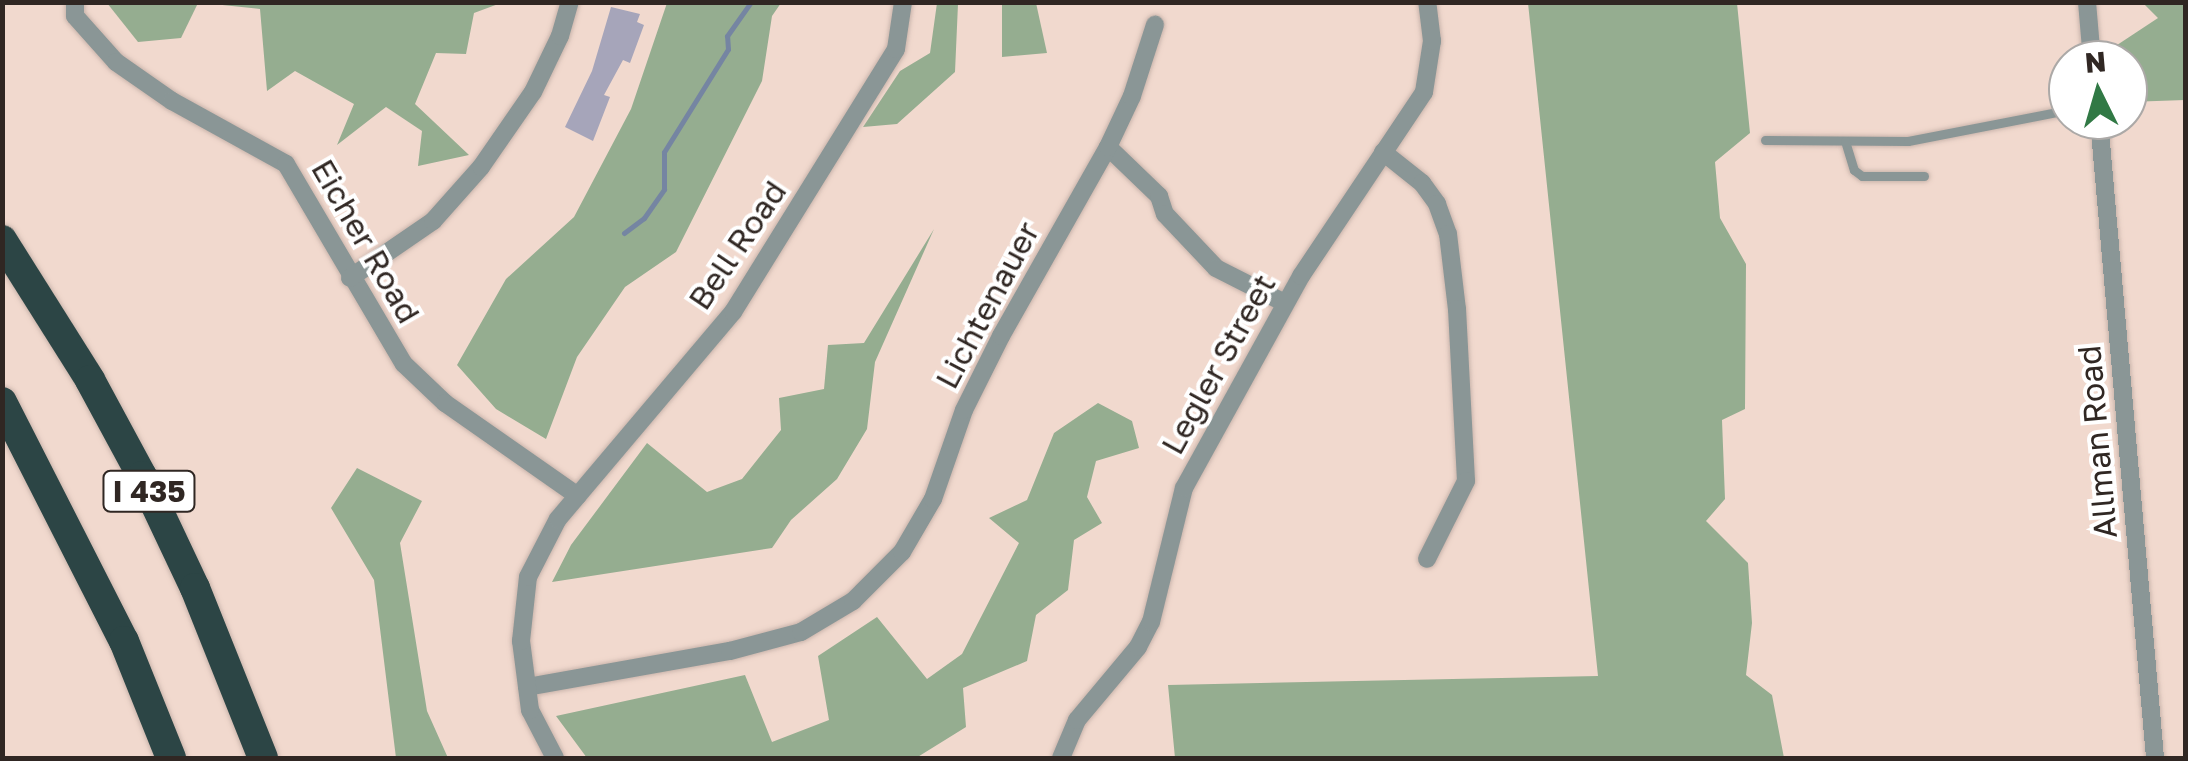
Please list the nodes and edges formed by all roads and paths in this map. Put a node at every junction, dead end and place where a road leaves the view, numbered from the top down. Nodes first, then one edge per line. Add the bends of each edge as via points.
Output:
1 (74, 2) edge
2 (570, 2) edge
3 (903, 2) edge
4 (1427, 2) edge
5 (2087, 2) edge
6 (1154, 25) dead end
7 (2090, 40) edge
8 (2048, 114) edge
9 (1765, 140) dead end
10 (2101, 140) edge
11 (1844, 141) junction
12 (1108, 148) junction
13 (1384, 152) junction
14 (1924, 176) dead end
15 (2, 240) edge
16 (350, 278) junction
17 (1285, 303) junction
18 (2, 402) edge
19 (578, 496) junction
20 (1427, 559) dead end
21 (527, 687) junction
22 (171, 758) edge
23 (263, 758) edge
24 (555, 758) edge
25 (1061, 758) edge
26 (2156, 758) edge

1 - 16 street, Eicher Road via 75,16 116,62 286,164
2 - 16 street via 533,92 481,167 433,221
3 - 19 street, Bell Road via 896,49 733,312
4 - 13 street, Legler Street via 1432,41 1424,92
5 - 7 street
6 - 12 street, Lichtenauer
8 - 11 lane via 1908,141
9 - 11 lane
10 - 26 street, Allman Road
11 - 14 lane via 1862,176
12 - 17 street via 1158,196 1165,214 1216,268
12 - 21 street, Lichtenauer via 964,410 932,499 902,552 853,601 801,632 730,651
13 - 17 street, Legler Street
13 - 20 street via 1422,182 1437,204 1454,290 1466,481
15 - 23 highway, I 435 via 142,476
16 - 19 street, Eicher Road via 404,364 444,402
17 - 25 street, Legler Street via 1184,488 1151,622 1077,720
18 - 22 highway, I 435 via 110,611
19 - 21 street, Bell Road via 528,577 521,642
21 - 24 street, Bell Road via 530,710

